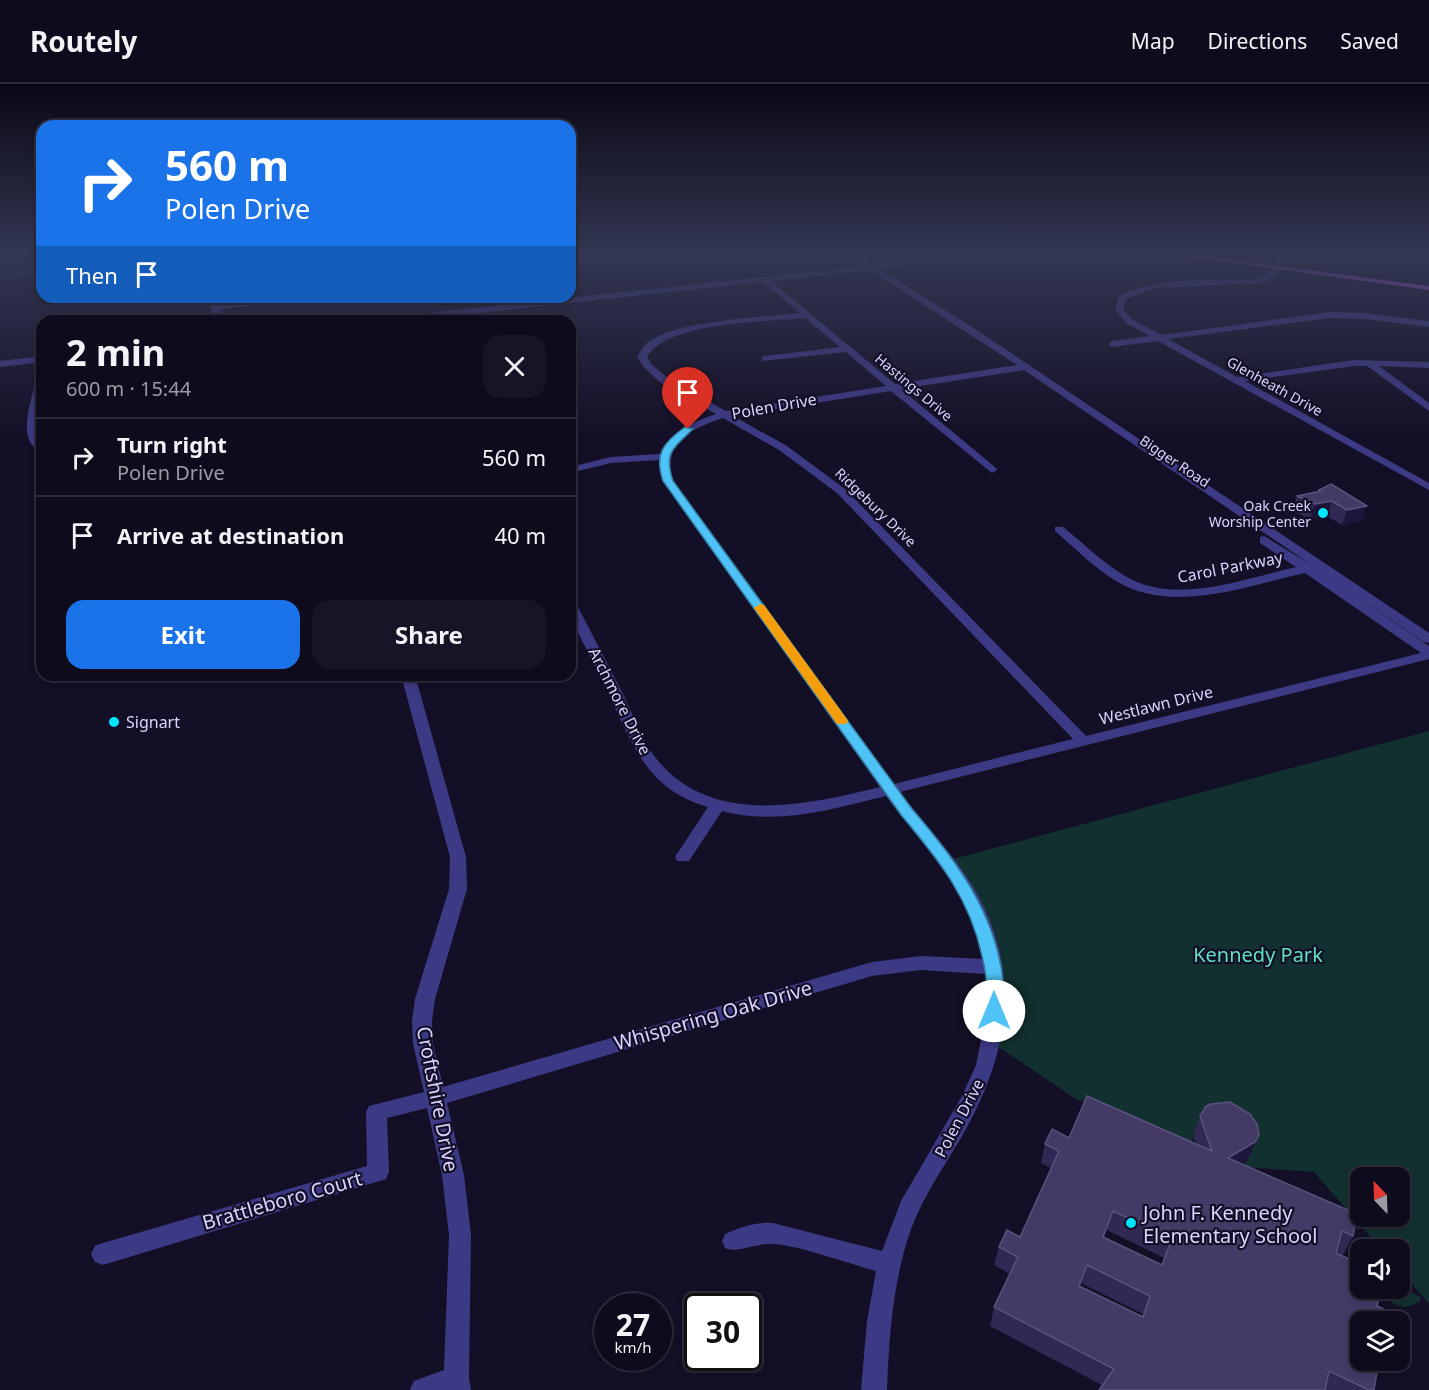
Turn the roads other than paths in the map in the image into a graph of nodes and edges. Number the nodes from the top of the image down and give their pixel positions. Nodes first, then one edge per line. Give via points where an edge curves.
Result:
1 (808, 315) joint
2 (938, 315) edge
3 (1124, 315) edge
4 (1429, 324) edge
5 (1160, 338) junction
6 (1112, 344) dead end
7 (847, 349) junction
8 (765, 359) dead end
9 (36, 361) edge
10 (1367, 362) junction
11 (0, 364) edge
12 (1429, 365) edge
13 (1020, 368) junction
14 (1236, 380) junction
15 (892, 387) junction
16 (36, 407) edge
17 (1429, 408) edge
18 (723, 415) junction
19 (36, 444) edge
20 (663, 457) junction
21 (576, 468) edge
22 (992, 470) dead end
23 (1429, 487) edge
24 (1059, 528) dead end
25 (1320, 565) junction
26 (1306, 569) junction
27 (576, 615) edge
28 (1429, 639) edge
29 (1429, 654) edge
30 (410, 681) edge
31 (1083, 741) junction
32 (892, 790) junction
33 (717, 806) junction
34 (682, 857) dead end
35 (993, 967) junction
36 (437, 1097) junction
37 (733, 1241) dead end
38 (103, 1254) dead end
39 (890, 1264) junction
40 (457, 1384) edge
41 (423, 1390) edge
42 (874, 1390) edge

1 - 7 street, Hastings Drive
1 - 18 street, Ridgebury Drive via 681,330 659,338 644,350 643,360 654,372 682,393
2 - 13 street, Bigger Road
3 - 5 street, Glenheath Drive
4 - 5 street via 1330,315
5 - 6 street
5 - 14 street, Glenheath Drive
7 - 8 street
7 - 15 street, Hastings Drive
9 - 11 street
10 - 12 street
10 - 14 street
10 - 17 street
13 - 15 street, Polen Drive
13 - 25 street, Bigger Road
13 - 26 street, Bigger Road
14 - 23 street, Glenheath Drive
15 - 18 street, Polen Drive
15 - 22 street, Hastings Drive
16 - 19 street via 31,432
18 - 20 street, Polen Drive via 688,429 670,444
18 - 31 street, Ridgebury Drive via 783,448 841,491
20 - 21 street via 611,459
20 - 32 street, Polen Drive via 668,481
24 - 26 street, Carol Parkway via 1119,578 1161,594 1186,595
25 - 26 street, Carol Parkway
25 - 28 street, Bigger Road
26 - 29 street, Bigger Road
27 - 33 street, Archmore Drive via 650,762 672,783
29 - 31 street, Westlawn Drive
30 - 36 street, Croftshire Drive via 458,857 458,889 422,1021 423,1043
31 - 32 street, Westlawn Drive
32 - 33 street, Archmore Drive via 798,811 756,812
32 - 35 street, Polen Drive via 965,888 984,929
33 - 34 street
35 - 36 street, Whispering Oak Drive via 921,963 872,969
35 - 39 street, Polen Drive via 993,1030 979,1084 909,1208
36 - 38 street, Brattleboro Court via 376,1112 378,1173
36 - 40 street, Croftshire Drive via 460,1235
37 - 39 street via 747,1235 779,1233
39 - 42 street, Polen Drive via 876,1340
40 - 41 street

